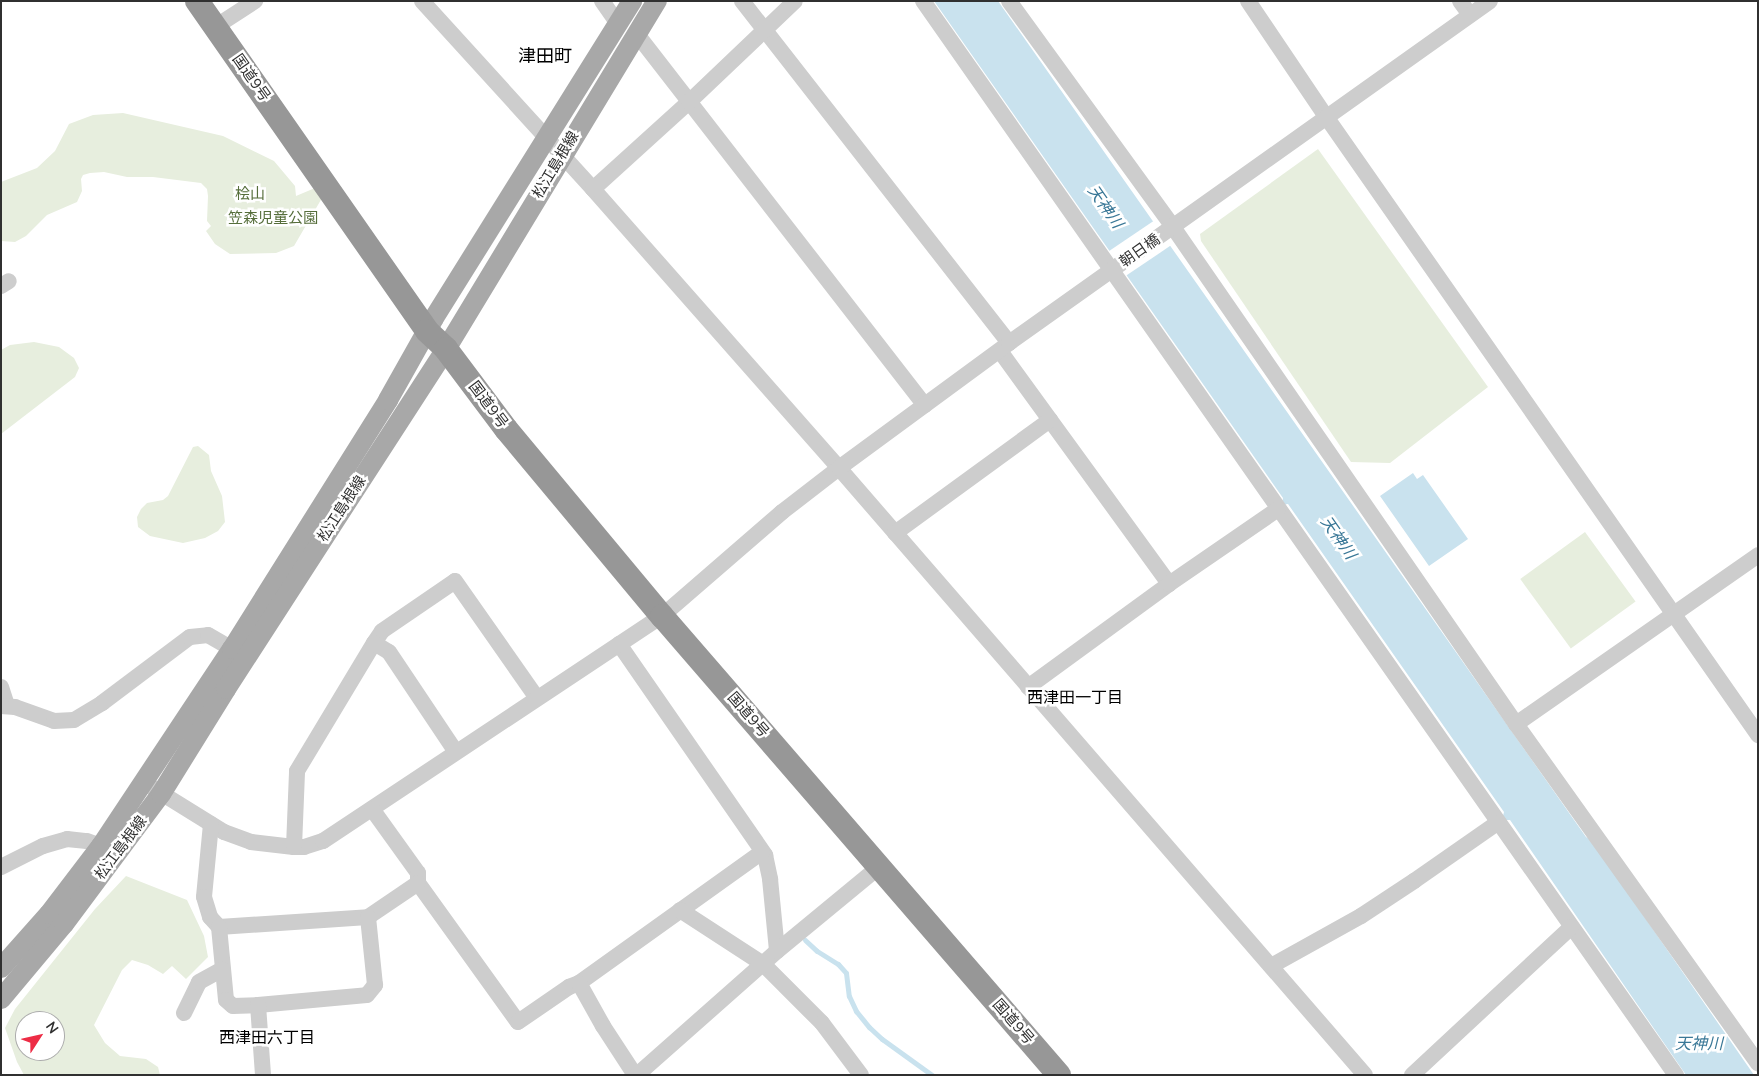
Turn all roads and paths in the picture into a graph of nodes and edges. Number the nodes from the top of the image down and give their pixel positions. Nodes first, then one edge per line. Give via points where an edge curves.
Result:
1 (197, 1) edge
2 (255, 1) edge
3 (422, 1) edge
4 (602, 1) edge
5 (632, 1) edge
6 (657, 1) edge
7 (742, 1) edge
8 (795, 1) edge
9 (923, 1) edge
10 (1009, 1) edge
11 (1248, 1) edge
12 (1460, 1) edge
13 (1490, 1) edge
14 (1470, 15) junction
15 (220, 16) edge
16 (618, 24) junction
17 (765, 29) junction
18 (636, 33) junction
19 (689, 102) junction
20 (1327, 118) junction
21 (546, 139) junction
22 (562, 156) junction
23 (592, 189) junction
24 (1170, 229) junction
25 (1112, 270) junction
26 (430, 325) junction
27 (1004, 347) junction
28 (446, 349) junction
29 (925, 405) junction
30 (1050, 420) junction
31 (839, 468) junction
32 (1278, 509) junction
33 (895, 533) junction
34 (1758, 555) edge
35 (1169, 584) junction
36 (1672, 614) junction
37 (662, 616) junction
38 (374, 643) junction
39 (618, 644) junction
40 (232, 649) junction
41 (1028, 686) junction
42 (1, 687) edge
43 (537, 698) junction
44 (4, 706) edge
45 (1516, 724) junction
46 (1758, 735) edge
47 (456, 752) junction
48 (144, 782) junction
49 (161, 794) junction
50 (372, 809) junction
51 (1497, 822) junction
52 (211, 824) junction
53 (101, 846) junction
54 (294, 847) junction
55 (762, 852) junction
56 (1, 867) edge
57 (879, 867) junction
58 (418, 882) junction
59 (680, 910) junction
60 (368, 916) junction
61 (220, 927) junction
62 (1571, 927) junction
63 (777, 951) junction
64 (4, 959) edge
65 (762, 964) junction
66 (1271, 966) junction
67 (222, 969) junction
68 (579, 983) junction
69 (1, 999) edge
70 (258, 1005) junction
71 (184, 1013) dead end
72 (1758, 1063) edge
73 (263, 1075) edge
74 (636, 1075) edge
75 (861, 1075) edge
76 (1059, 1075) edge
77 (1365, 1075) edge
78 (1412, 1075) edge
79 (1676, 1075) edge

1 - 15 highway, 国道9号
2 - 15 street
3 - 21 street
4 - 16 street
5 - 16 main road, 松江島根線
6 - 18 main road, 松江島根線
7 - 17 street
8 - 17 street
9 - 25 street
10 - 24 street
11 - 20 street
12 - 14 street
13 - 14 street, 朝日橋
14 - 20 street, 朝日橋
15 - 26 highway, 国道9号
16 - 21 main road, 松江島根線
17 - 19 street
17 - 27 street
18 - 19 street
18 - 22 main road, 松江島根線
19 - 23 street
19 - 29 street
20 - 24 street, 朝日橋
20 - 36 street
21 - 22 street
21 - 26 main road, 松江島根線
22 - 23 street
22 - 28 main road, 松江島根線
23 - 31 street
24 - 25 street, 朝日橋
24 - 45 street
25 - 27 street, 朝日橋
25 - 32 street
26 - 28 highway, 国道9号
26 - 40 main road, 松江島根線 via 388,400
27 - 29 street, 朝日橋
27 - 30 street
28 - 37 highway, 国道9号 via 506,429
28 - 49 main road, 松江島根線
29 - 31 street, 朝日橋
30 - 33 street
30 - 35 street
31 - 33 street
31 - 37 street, 朝日橋 via 782,512
32 - 35 street
32 - 51 street
33 - 41 street
34 - 36 street
35 - 41 street
36 - 45 street
36 - 46 street
37 - 39 street, 朝日橋
37 - 57 highway, 国道9号
38 - 43 street via 382,631 455,580
38 - 47 street via 389,652
38 - 54 street via 297,770
39 - 43 street, 朝日橋
39 - 55 street
40 - 44 street via 208,635 190,637 74,720 54,721 15,706
40 - 48 main road, 松江島根線
41 - 66 street
42 - 44 street
43 - 47 street, 朝日橋
45 - 72 street
47 - 50 street, 朝日橋
48 - 49 street, 朝日橋
48 - 53 main road, 松江島根線
49 - 52 street, 朝日橋
49 - 69 main road, 松江島根線 via 64,924
50 - 54 street, 朝日橋 via 323,841
50 - 58 street via 418,873
51 - 62 street
51 - 66 street via 1361,916
52 - 54 street, 朝日橋 via 252,842
52 - 61 street via 204,897 210,916
53 - 56 street via 67,839 43,846
53 - 64 main road, 松江島根線 via 49,914
55 - 59 street
55 - 63 street via 770,872
57 - 63 street
57 - 76 highway, 国道9号
58 - 60 street
58 - 68 street via 518,1022
59 - 65 street
59 - 68 street
60 - 61 street
60 - 70 street via 374,985 367,995
61 - 67 street
62 - 78 street
62 - 79 street
63 - 65 street
65 - 74 street
65 - 75 street via 822,1023
66 - 77 street
67 - 70 street via 229,1004
67 - 71 street via 199,982
68 - 74 street
70 - 73 street

